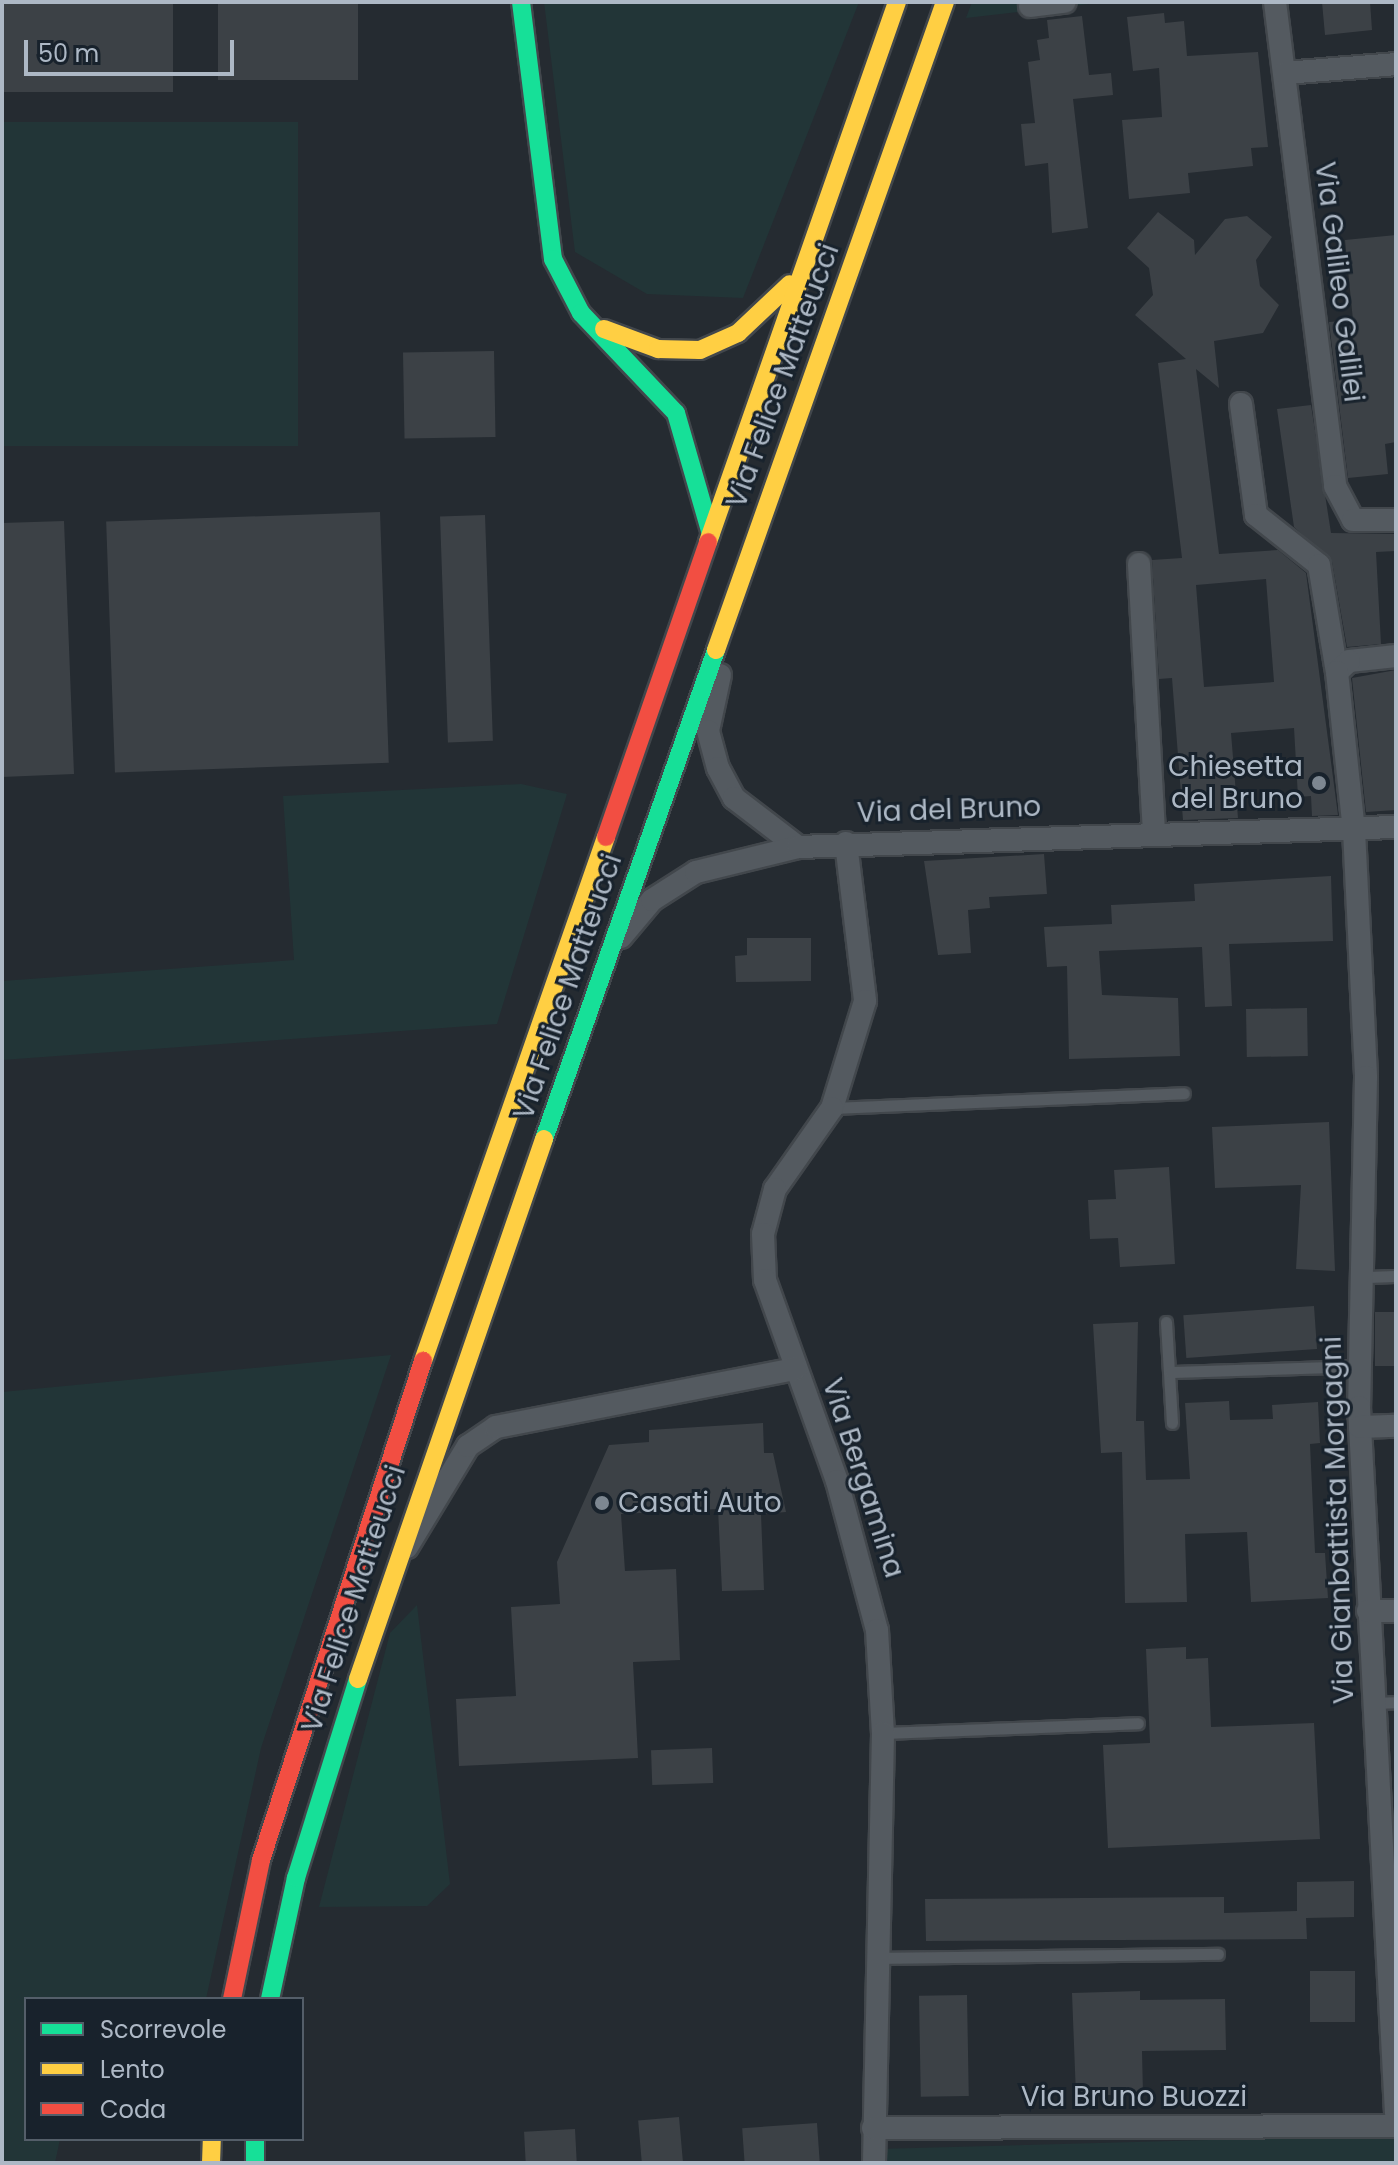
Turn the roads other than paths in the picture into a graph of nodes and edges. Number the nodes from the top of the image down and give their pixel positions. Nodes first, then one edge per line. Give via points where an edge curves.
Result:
1 (521, 2) edge
2 (897, 2) edge
3 (945, 2) edge
4 (1065, 2) edge
5 (1275, 2) edge
6 (1030, 6) dead end
7 (1396, 64) edge
8 (1285, 73) junction
9 (798, 274) junction
10 (581, 313) junction
11 (1241, 404) dead end
12 (1396, 520) edge
13 (711, 538) junction
14 (1139, 564) dead end
15 (735, 594) junction
16 (1396, 656) edge
17 (1337, 672) junction
18 (1396, 827) edge
19 (1354, 830) junction
20 (1154, 833) junction
21 (846, 843) junction
22 (798, 847) junction
23 (612, 947) junction
24 (1184, 1093) dead end
25 (832, 1108) junction
26 (1396, 1276) edge
27 (1366, 1277) junction
28 (1166, 1322) dead end
29 (1358, 1366) junction
30 (795, 1369) junction
31 (1170, 1372) junction
32 (1172, 1423) dead end
33 (1396, 1426) edge
34 (1360, 1427) junction
35 (394, 1563) junction
36 (1368, 1611) junction
37 (1396, 1611) edge
38 (1396, 1702) edge
39 (1372, 1703) junction
40 (1138, 1723) dead end
41 (883, 1733) junction
42 (1218, 1954) dead end
43 (877, 1958) junction
44 (232, 1997) edge
45 (270, 1997) edge
46 (1396, 2113) edge
47 (1396, 2126) edge
48 (873, 2128) junction
49 (212, 2141) edge
50 (255, 2141) edge
51 (211, 2163) edge
52 (255, 2163) edge
53 (874, 2163) edge

1 - 10 main road via 553,259
2 - 9 main road, Via Felice Matteucci
3 - 15 main road, Via Felice Matteucci
4 - 6 street
5 - 8 street, Via Galileo Galilei
7 - 8 street
8 - 12 street, Via Galileo Galilei via 1335,486 1353,520
9 - 10 main road via 738,333 700,350 643,344
9 - 13 main road, Via Felice Matteucci
10 - 13 main road via 676,413
11 - 17 street, Via Gianbattista Morgagni via 1256,515 1319,565
13 - 44 main road, Via Felice Matteucci via 358,1546 261,1860
14 - 20 street
15 - 22 street via 708,731 734,798
15 - 23 main road, Via Felice Matteucci
16 - 17 street via 1349,661
17 - 19 street, Via Gianbattista Morgagni
18 - 19 street, Via del Bruno
19 - 20 street, Via del Bruno
19 - 27 street, Via Gianbattista Morgagni
20 - 21 street, Via del Bruno
21 - 22 street, Via del Bruno
21 - 25 street, Via Bergamina via 865,1001
22 - 23 street, Via del Bruno via 696,872 652,900
23 - 35 main road, Via Felice Matteucci
24 - 25 lane
25 - 30 street, Via Bergamina via 775,1189 763,1234 765,1280
26 - 27 lane
27 - 29 street, Via Gianbattista Morgagni
28 - 31 lane
29 - 31 lane
29 - 34 street, Via Gianbattista Morgagni
30 - 35 street via 496,1427 468,1446 447,1490
30 - 41 street, Via Bergamina via 866,1580
31 - 32 lane
33 - 34 street
34 - 36 street, Via Gianbattista Morgagni
35 - 45 main road, Via Felice Matteucci via 296,1878
36 - 37 street
36 - 39 street, Via Gianbattista Morgagni
38 - 39 lane
39 - 46 street, Via Gianbattista Morgagni
40 - 41 lane
41 - 43 street, Via Bergamina
42 - 43 lane
43 - 48 street, Via Bergamina
47 - 48 street, Via Bruno Buozzi
48 - 53 street, Via Bergamina
49 - 51 main road
50 - 52 main road

